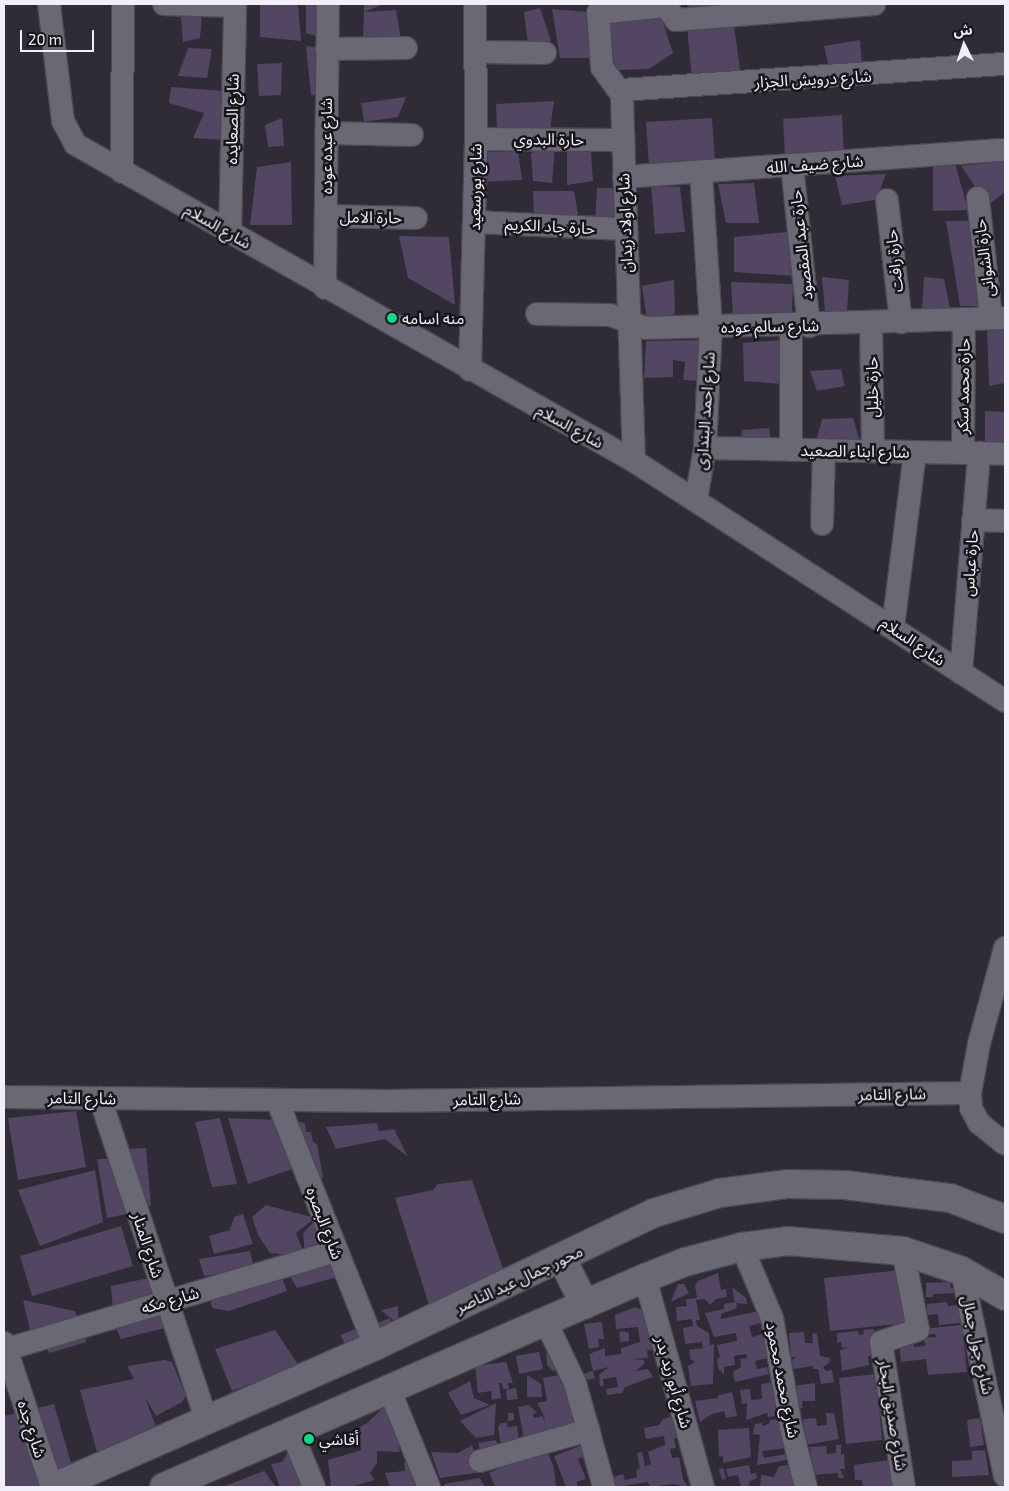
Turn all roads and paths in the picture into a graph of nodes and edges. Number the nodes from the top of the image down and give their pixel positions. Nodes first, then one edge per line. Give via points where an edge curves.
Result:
1 (49, 4) edge
2 (123, 4) edge
3 (164, 4) edge
4 (328, 4) edge
5 (475, 4) edge
6 (874, 4) edge
7 (235, 5) edge
8 (618, 7) edge
9 (406, 48) dead end
10 (327, 49) junction
11 (476, 52) junction
12 (544, 53) dead end
13 (1005, 64) edge
14 (621, 90) junction
15 (326, 133) junction
16 (412, 134) dead end
17 (476, 139) junction
18 (623, 140) junction
19 (1005, 150) edge
20 (792, 165) junction
21 (122, 172) junction
22 (701, 172) junction
23 (624, 177) junction
24 (978, 198) dead end
25 (887, 200) dead end
26 (326, 216) junction
27 (416, 218) dead end
28 (474, 222) junction
29 (626, 229) junction
30 (230, 233) junction
31 (325, 288) junction
32 (537, 314) dead end
33 (998, 318) edge
34 (964, 319) junction
35 (628, 320) junction
36 (900, 322) junction
37 (871, 323) junction
38 (800, 326) junction
39 (711, 327) junction
40 (470, 370) junction
41 (705, 448) junction
42 (791, 450) junction
43 (824, 450) junction
44 (873, 451) junction
45 (915, 452) junction
46 (971, 453) junction
47 (1005, 454) edge
48 (634, 461) junction
49 (696, 500) junction
50 (973, 520) junction
51 (1005, 521) edge
52 (822, 524) dead end
53 (894, 627) junction
54 (961, 673) junction
55 (1005, 701) edge
56 (1005, 948) edge
57 (998, 998) edge
58 (970, 1093) junction
59 (4, 1097) edge
60 (100, 1098) junction
61 (277, 1100) junction
62 (1005, 1144) edge
63 (1005, 1219) edge
64 (742, 1247) junction
65 (336, 1251) junction
66 (903, 1251) junction
67 (562, 1259) junction
68 (962, 1272) junction
69 (645, 1278) junction
70 (1005, 1296) edge
71 (166, 1301) junction
72 (584, 1305) junction
73 (546, 1322) junction
74 (375, 1346) junction
75 (4, 1347) edge
76 (390, 1391) junction
77 (207, 1421) junction
78 (589, 1430) junction
79 (292, 1433) junction
80 (480, 1461) dead end
81 (1005, 1476) edge
82 (180, 1484) edge
83 (53, 1487) edge
84 (314, 1487) edge
85 (429, 1487) edge
86 (604, 1487) edge
87 (703, 1487) edge
88 (806, 1487) edge
89 (904, 1487) edge

1 - 21 street, شارع السلام via 67,134 80,148
2 - 21 street
3 - 7 street
4 - 10 street, شارع عبده عوده
5 - 11 street, شارع بورسعيد
6 - 8 street via 676,20 666,6
7 - 30 street, شارع الصعايده
8 - 14 street via 601,11 596,17 602,67
9 - 10 street
10 - 15 street, شارع عبده عوده
11 - 12 street
11 - 17 street, شارع بورسعيد
13 - 14 street, شارع درويش الجزار
14 - 18 street, شارع اولاد زيدان
15 - 16 street
15 - 26 street, شارع عبده عوده
17 - 18 street, حارة البدوي
17 - 28 street, شارع بورسعيد
18 - 23 street, شارع اولاد زيدان
19 - 20 street, شارع ضيف الله
20 - 22 street, شارع ضيف الله
20 - 38 street, حارة عبد المقصود
21 - 30 street, شارع السلام
22 - 23 street, شارع ضيف الله
22 - 39 street, شارع احمد البندارى
23 - 29 street, شارع اولاد زيدان
24 - 33 street, حارة الشوانى
25 - 36 street, حارة رافت
26 - 27 street, حارة الامل
26 - 31 street, شارع عبده عوده
28 - 29 street, حارة جاد الكريم
28 - 40 street, شارع بورسعيد
29 - 35 street, شارع اولاد زيدان
30 - 31 street, شارع السلام
31 - 40 street, شارع السلام
32 - 35 street, شارع سالم عوده via 610,315
33 - 34 street, شارع سالم عوده
34 - 36 street, شارع سالم عوده
34 - 46 street, حارة محمد سكر
35 - 39 street, شارع سالم عوده via 646,328
35 - 48 street, شارع اولاد زيدان
36 - 37 street, شارع سالم عوده
37 - 38 street, شارع سالم عوده
37 - 44 street, حارة خليل
38 - 39 street, شارع سالم عوده
38 - 42 street, حارة عبد المقصود
39 - 41 street, شارع احمد البندارى
40 - 48 street, شارع السلام
41 - 42 street, شارع ابناء الصعيد
41 - 49 street, شارع احمد البندارى
42 - 43 street, شارع ابناء الصعيد
43 - 44 street, شارع ابناء الصعيد
43 - 52 street
44 - 45 street, شارع ابناء الصعيد
45 - 46 street, شارع ابناء الصعيد
45 - 53 street
46 - 47 street, شارع ابناء الصعيد
46 - 50 street, حارة عباس
48 - 49 street, شارع السلام
49 - 53 street, شارع السلام
50 - 51 street
50 - 54 street, حارة عباس
53 - 54 street, شارع السلام
54 - 55 street, شارع السلام
56 - 57 street
57 - 58 street
58 - 61 street, شارع التامر
58 - 62 street via 971,1108 979,1123
59 - 60 street, شارع التامر
60 - 61 street, شارع التامر
60 - 71 street, شارع المنار
61 - 65 street, شارع البصره
63 - 67 street, محور جمال عبد الناصر via 950,1198 916,1192 788,1184 720,1193 654,1214
64 - 66 street via 788,1241
64 - 69 street via 685,1262
64 - 88 street, شارع محمد محمود via 774,1326 791,1427
65 - 71 street, شارع مكه
65 - 74 street, شارع البصره
66 - 68 street
66 - 89 street, شارع صديق البحار via 918,1330 881,1342
67 - 72 street
67 - 74 street, محور جمال عبد الناصر
68 - 70 street
68 - 81 street, شارع جول جمال
69 - 72 street
69 - 87 street, شارع أبو زيد بدر
71 - 75 street, شارع مكه
71 - 77 street, شارع المنار
72 - 73 street
73 - 76 street
73 - 78 street via 575,1383
74 - 77 street, محور جمال عبد الناصر
75 - 83 street, شارع جده
76 - 79 street
76 - 85 street
77 - 83 street, محور جمال عبد الناصر
78 - 80 street
78 - 86 street
79 - 82 street
79 - 84 street

